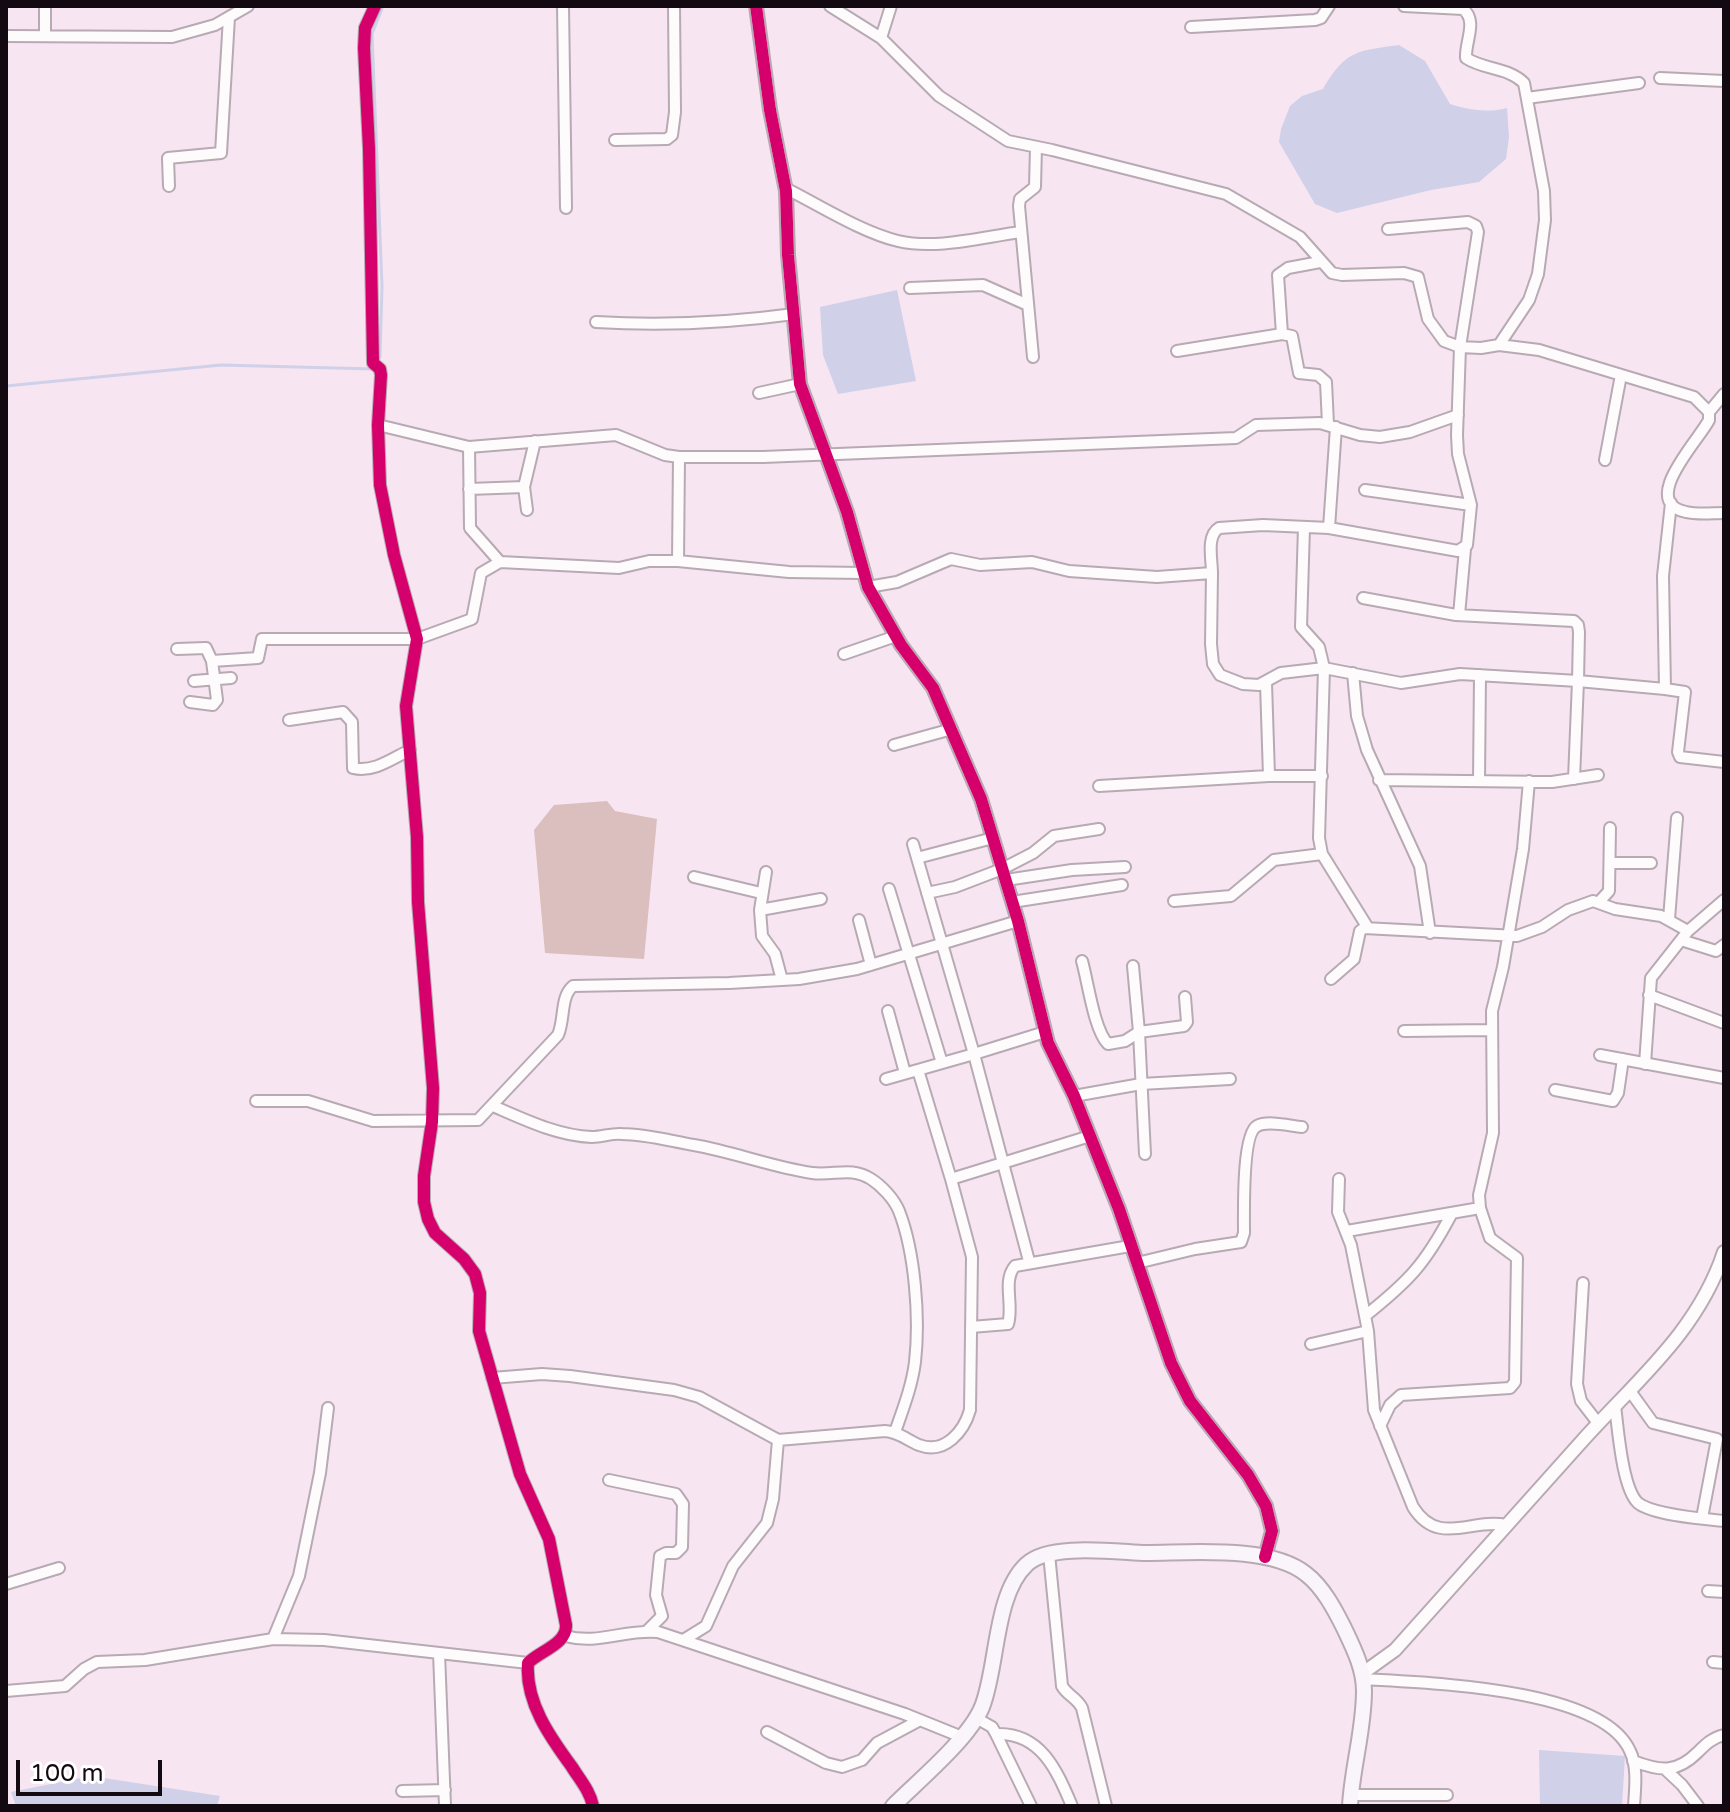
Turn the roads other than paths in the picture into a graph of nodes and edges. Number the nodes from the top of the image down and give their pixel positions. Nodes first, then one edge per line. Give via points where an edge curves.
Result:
1 (45, 6) edge
2 (248, 6) edge
3 (375, 6) edge
4 (563, 6) edge
5 (674, 6) edge
6 (756, 6) edge
7 (830, 6) edge
8 (891, 6) edge
9 (1329, 6) edge
10 (1404, 6) edge
11 (1470, 10) edge
12 (229, 17) junction
13 (1191, 27) dead end
14 (6, 36) edge
15 (45, 36) junction
16 (881, 38) junction
17 (1660, 78) dead end
18 (1724, 81) edge
19 (1639, 83) dead end
20 (1527, 98) junction
21 (615, 140) dead end
22 (1044, 148) junction
23 (169, 186) dead end
24 (785, 188) junction
25 (566, 208) dead end
26 (1388, 229) dead end
27 (1021, 232) junction
28 (1320, 262) junction
29 (910, 288) dead end
30 (1028, 305) junction
31 (794, 314) junction
32 (596, 322) dead end
33 (1282, 334) junction
34 (1499, 345) junction
35 (1460, 347) junction
36 (1177, 351) dead end
37 (1033, 357) dead end
38 (1621, 375) junction
39 (800, 384) junction
40 (759, 393) dead end
41 (1724, 394) edge
42 (1709, 412) junction
43 (1458, 415) junction
44 (378, 425) junction
45 (1332, 426) junction
46 (535, 441) junction
47 (469, 447) junction
48 (827, 454) junction
49 (679, 457) junction
50 (1605, 460) dead end
51 (524, 487) junction
52 (469, 489) junction
53 (1365, 490) dead end
54 (1671, 503) junction
55 (1471, 505) junction
56 (527, 510) dead end
57 (1724, 513) edge
58 (1304, 527) junction
59 (1329, 528) junction
60 (1465, 549) junction
61 (678, 561) junction
62 (500, 562) junction
63 (863, 573) junction
64 (1212, 573) junction
65 (868, 587) junction
66 (1363, 598) dead end
67 (1459, 615) junction
68 (896, 636) junction
69 (417, 639) junction
70 (177, 649) dead end
71 (844, 654) dead end
72 (230, 660) junction
73 (212, 661) junction
74 (1324, 668) junction
75 (1353, 673) junction
76 (1480, 675) junction
77 (194, 681) dead end
78 (216, 681) junction
79 (1578, 681) junction
80 (1266, 683) junction
81 (1665, 689) junction
82 (190, 702) dead end
83 (289, 720) dead end
84 (952, 729) junction
85 (894, 745) dead end
86 (410, 750) junction
87 (1724, 762) edge
88 (1598, 775) dead end
89 (1269, 776) junction
90 (1322, 776) junction
91 (1574, 779) junction
92 (1379, 780) junction
93 (1479, 781) junction
94 (1529, 781) junction
95 (1099, 786) dead end
96 (1677, 818) dead end
97 (1610, 828) dead end
98 (1099, 829) dead end
99 (993, 838) junction
100 (913, 844) dead end
101 (1322, 854) junction
102 (917, 858) junction
103 (1610, 863) junction
104 (1651, 863) dead end
105 (1125, 867) dead end
106 (766, 872) dead end
107 (1004, 875) junction
108 (694, 877) dead end
109 (1122, 885) dead end
110 (889, 889) dead end
111 (761, 893) junction
112 (927, 893) junction
113 (821, 899) dead end
114 (1724, 900) edge
115 (1174, 901) dead end
116 (1012, 902) junction
117 (1599, 902) junction
118 (760, 910) junction
119 (1669, 919) junction
120 (859, 920) dead end
121 (1018, 921) junction
122 (1368, 928) junction
123 (1430, 933) junction
124 (1684, 935) junction
125 (1508, 937) junction
126 (1724, 945) edge
127 (941, 946) junction
128 (910, 955) junction
129 (1082, 961) dead end
130 (871, 965) junction
131 (1133, 966) dead end
132 (1331, 979) dead end
133 (782, 980) junction
134 (1649, 995) junction
135 (1185, 997) dead end
136 (888, 1011) dead end
137 (1724, 1023) edge
138 (1490, 1030) junction
139 (1404, 1031) dead end
140 (1045, 1032) junction
141 (1139, 1032) junction
142 (974, 1054) junction
143 (1600, 1055) dead end
144 (1623, 1059) junction
145 (942, 1063) junction
146 (1645, 1064) junction
147 (918, 1070) junction
148 (905, 1073) junction
149 (1724, 1078) edge
150 (886, 1079) dead end
151 (1230, 1079) dead end
152 (1141, 1084) junction
153 (1555, 1090) dead end
154 (1074, 1096) junction
155 (256, 1101) dead end
156 (493, 1106) junction
157 (432, 1122) junction
158 (1302, 1127) dead end
159 (1090, 1136) junction
160 (1145, 1154) dead end
161 (1005, 1163) junction
162 (951, 1179) junction
163 (1339, 1179) dead end
164 (1480, 1208) junction
165 (1451, 1215) junction
166 (1347, 1231) junction
167 (1130, 1246) junction
168 (1724, 1252) edge
169 (1029, 1261) junction
170 (1137, 1263) junction
171 (1583, 1283) dead end
172 (1365, 1316) junction
173 (971, 1327) junction
174 (1368, 1331) junction
175 (1311, 1344) dead end
176 (492, 1378) junction
177 (1630, 1391) junction
178 (1615, 1406) junction
179 (328, 1408) dead end
180 (1598, 1423) junction
181 (1380, 1426) junction
182 (895, 1432) junction
183 (778, 1440) junction
184 (1718, 1467) edge
185 (609, 1480) dead end
186 (1702, 1518) junction
187 (1724, 1521) edge
188 (1506, 1525) junction
189 (1049, 1554) junction
190 (1265, 1557) junction
191 (59, 1568) dead end
192 (6, 1584) edge
193 (1708, 1591) dead end
194 (1724, 1592) edge
195 (647, 1631) junction
196 (565, 1636) junction
197 (273, 1639) junction
198 (685, 1639) junction
199 (439, 1653) junction
200 (528, 1663) junction
201 (1363, 1676) junction
202 (6, 1691) edge
203 (976, 1718) junction
204 (920, 1720) junction
205 (767, 1732) dead end
206 (996, 1734) junction
207 (1724, 1735) edge
208 (962, 1737) junction
209 (1633, 1761) junction
210 (1666, 1770) junction
211 (445, 1790) junction
212 (402, 1791) dead end
213 (1447, 1795) dead end
214 (1350, 1800) edge
215 (445, 1806) edge
216 (593, 1806) edge
217 (893, 1806) edge
218 (1031, 1806) edge
219 (1072, 1806) edge
220 (1106, 1806) edge
221 (1634, 1806) edge
222 (1698, 1806) edge

1 - 15 street
2 - 12 street
3 - 44 street via 365,28 364,48
4 - 25 street
5 - 21 street via 672,135
6 - 24 street
7 - 16 street
8 - 16 street
9 - 13 street via 1315,20
10 - 11 street
11 - 20 street via 1466,58 1518,78
12 - 15 street via 172,37
12 - 23 street via 221,153 168,158
14 - 15 street
16 - 22 street via 939,96 1008,141
17 - 18 street
19 - 20 street
20 - 34 street via 1544,191 1542,250 1529,300
22 - 27 street via 1035,187 1020,199
22 - 28 street via 1226,194 1300,237
24 - 27 street via 900,241 950,242
24 - 31 street
26 - 35 street via 1468,222 1476,226
27 - 30 street
28 - 33 street via 1278,275
28 - 35 street via 1342,275 1418,277 1435,332
29 - 30 street via 983,285
30 - 37 street
31 - 32 street via 658,325
31 - 39 street
33 - 36 street
33 - 45 street via 1292,336 1299,373 1318,375 1326,382
34 - 35 street
34 - 38 street via 1539,350
35 - 43 street
38 - 42 street via 1694,397
38 - 50 street
39 - 40 street
39 - 48 street
41 - 42 street
42 - 54 street via 1704,430 1669,479
43 - 45 street via 1380,437
43 - 55 street via 1458,454
44 - 47 street
44 - 69 street via 380,485
45 - 48 street via 1256,425 1236,438 1180,442
45 - 59 street
46 - 47 street
46 - 49 street via 616,435
46 - 51 street
47 - 52 street
48 - 49 street
48 - 63 street
49 - 61 street
51 - 52 street
51 - 56 street
52 - 62 street via 470,528
53 - 55 street
54 - 57 street via 1689,513
54 - 81 street via 1663,576
55 - 60 street
58 - 59 street
58 - 64 street via 1214,530
58 - 74 street via 1301,627 1319,647
59 - 60 street
60 - 67 street
61 - 62 street via 619,568
61 - 63 street
62 - 69 street via 481,573 472,619
63 - 65 street
64 - 65 street via 1157,577 1069,571 1032,562 980,565 951,559 905,579
64 - 80 street via 1213,664 1226,678
65 - 68 street
66 - 67 street
67 - 79 street via 1574,621 1579,632
68 - 71 street
68 - 84 street via 933,688
69 - 72 street via 262,639 258,658
69 - 86 street via 406,706
70 - 73 street via 206,648
72 - 73 street
72 - 78 street via 234,682
73 - 78 street
74 - 75 street
74 - 80 street via 1281,673
74 - 90 street
75 - 76 street via 1401,683
75 - 92 street via 1357,716
76 - 79 street
76 - 93 street
77 - 78 street
78 - 82 street via 213,705
79 - 81 street
79 - 91 street
80 - 89 street
81 - 87 street via 1685,692 1680,757
83 - 86 street via 343,712 352,722 353,768 386,764
84 - 85 street
84 - 99 street
86 - 157 street
88 - 91 street
89 - 90 street
89 - 95 street
90 - 101 street
91 - 94 street
92 - 93 street
92 - 123 street via 1420,866
93 - 94 street
94 - 125 street
96 - 119 street
97 - 103 street
98 - 107 street via 1054,836
99 - 102 street
99 - 107 street
100 - 102 street
101 - 115 street via 1274,860 1231,896
101 - 122 street
102 - 112 street
103 - 104 street
103 - 117 street via 1609,891
105 - 107 street
106 - 111 street
107 - 112 street
107 - 116 street
108 - 111 street
109 - 116 street
110 - 128 street
111 - 118 street
112 - 127 street
113 - 118 street
114 - 124 street
116 - 121 street
117 - 119 street
117 - 125 street
118 - 133 street via 762,936 775,954
119 - 124 street
120 - 130 street
121 - 127 street
121 - 140 street
122 - 123 street
122 - 132 street via 1360,931 1354,959
123 - 125 street
124 - 126 street via 1710,951
124 - 134 street via 1651,978
125 - 138 street
127 - 128 street
127 - 142 street
128 - 130 street
128 - 145 street
129 - 141 street via 1104,1042 1125,1041
130 - 133 street
131 - 141 street
133 - 156 street via 568,988 558,1035
134 - 137 street
134 - 146 street
135 - 141 street via 1184,1026
136 - 148 street
138 - 139 street
138 - 164 street via 1493,1133
140 - 142 street
140 - 154 street
141 - 152 street
142 - 145 street
142 - 161 street
143 - 144 street
144 - 146 street
144 - 153 street via 1613,1101
145 - 147 street
146 - 149 street
147 - 148 street
147 - 162 street
148 - 150 street
151 - 152 street
152 - 154 street
152 - 160 street
154 - 159 street
155 - 157 street via 308,1101 373,1121
156 - 157 street via 478,1120
156 - 182 street via 569,1133 658,1138 814,1173 845,1170 871,1179 898,1209 913,1276 915,1360
157 - 176 street via 424,1202 435,1233 475,1274 479,1331
158 - 170 street via 1267,1124 1253,1130 1241,1242
159 - 161 street
159 - 167 street
161 - 162 street
161 - 169 street
162 - 173 street via 972,1257
163 - 166 street via 1338,1212
164 - 165 street
164 - 181 street via 1490,1238 1517,1258 1514,1386 1401,1395
165 - 166 street
165 - 172 street via 1413,1276
166 - 172 street
167 - 169 street
167 - 170 street
168 - 177 street via 1697,1311
169 - 173 street via 1011,1270 1008,1324
170 - 190 street via 1179,1384 1262,1497 1272,1531
171 - 180 street via 1577,1384 1581,1401
172 - 174 street
173 - 182 street via 966,1426 957,1437 928,1447
174 - 175 street
174 - 181 street
176 - 183 street via 542,1374 674,1390 699,1397
176 - 196 street via 520,1474 553,1552
177 - 178 street
177 - 184 street via 1653,1423 1717,1439
178 - 180 street
178 - 186 street via 1629,1488 1636,1501 1648,1509
179 - 197 street via 304,1557
180 - 188 street
181 - 188 street via 1413,1507 1427,1523 1454,1529
182 - 183 street
183 - 198 street via 767,1523 733,1566 706,1626
184 - 186 street
185 - 195 street via 676,1494 683,1504 682,1547 660,1556 656,1595 662,1616
186 - 187 street
188 - 201 street via 1395,1650
189 - 190 main road
189 - 203 main road via 1030,1561 1013,1581
189 - 220 street via 1062,1686 1082,1708
190 - 201 main road via 1291,1564 1315,1582 1341,1623
191 - 192 street
193 - 194 street
195 - 196 street via 596,1640
195 - 198 street
196 - 200 street
197 - 199 street
197 - 202 street via 145,1660 97,1662 65,1686
198 - 204 street
199 - 200 street
199 - 211 street
200 - 216 street via 528,1682 541,1719
201 - 209 street via 1540,1698 1608,1725 1623,1738
201 - 214 main road
203 - 206 street
203 - 208 main road
204 - 205 street via 877,1743 862,1760 842,1767
204 - 208 street
206 - 218 street
206 - 219 street via 1023,1736 1035,1746 1059,1776
207 - 210 street
208 - 217 main road
209 - 210 street
209 - 221 street
210 - 222 street
211 - 212 street
211 - 215 street
213 - 214 street

